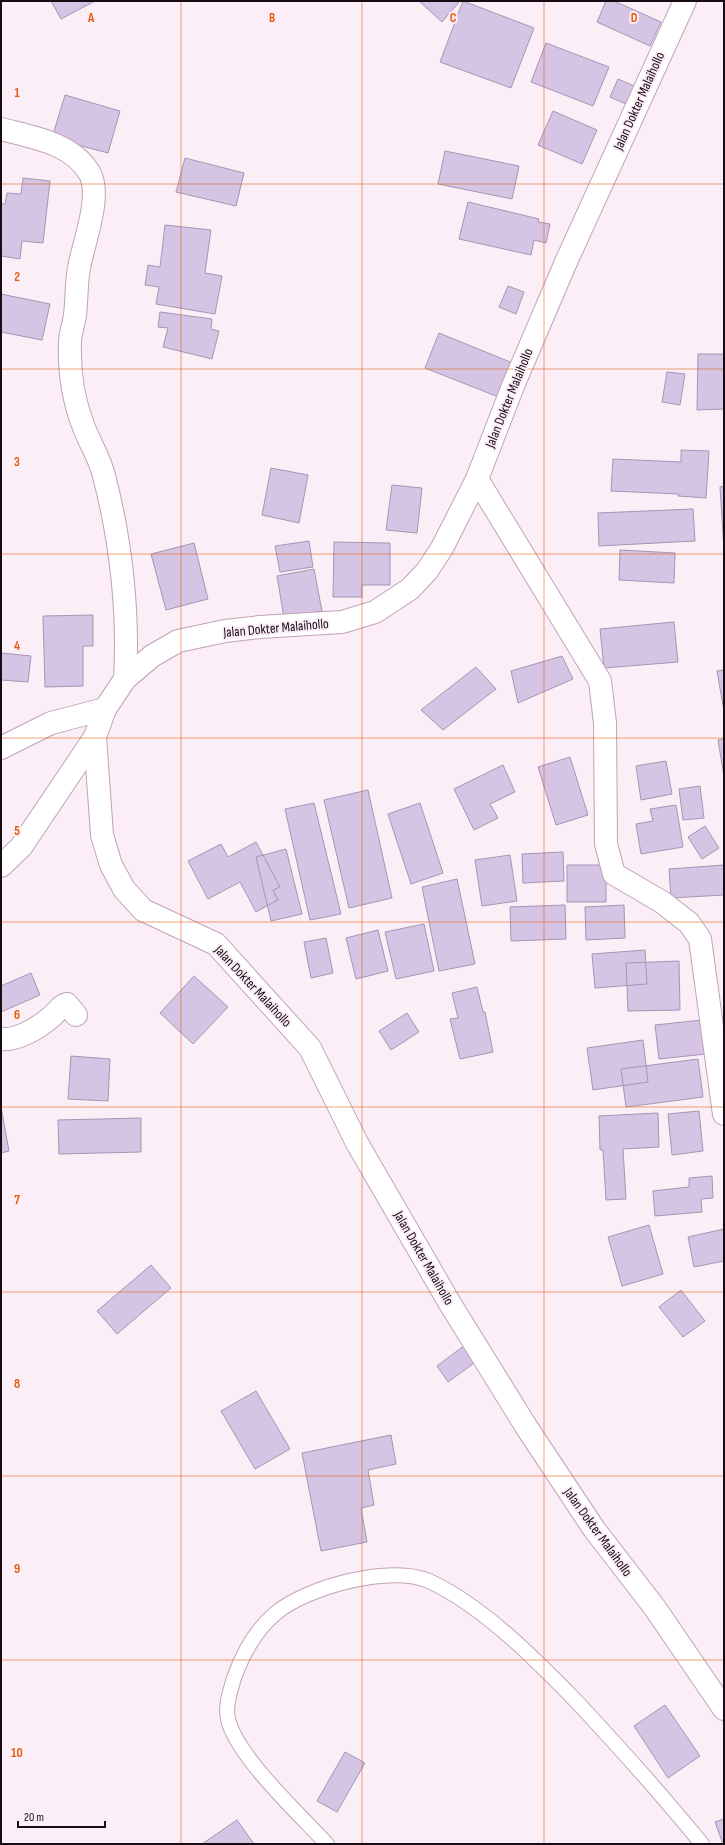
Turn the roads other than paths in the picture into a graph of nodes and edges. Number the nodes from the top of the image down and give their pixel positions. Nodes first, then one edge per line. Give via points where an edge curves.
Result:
1 (685, 1) edge
2 (1, 129) edge
3 (477, 479) junction
4 (125, 679) junction
5 (105, 709) junction
6 (95, 737) junction
7 (1, 748) edge
8 (1, 866) edge
9 (76, 1015) dead end
10 (1, 1039) edge
11 (724, 1114) edge
12 (724, 1710) edge
13 (327, 1844) edge
14 (702, 1844) edge

1 - 3 main road, Jalan Dokter Malaihollo via 566,262
2 - 4 main road via 68,150 90,174 94,188 79,269 70,341 72,376 75,401 104,474 114,519 127,642
3 - 4 main road, Jalan Dokter Malaihollo via 442,548 427,571 410,590 375,612 342,622 260,626 178,641 152,656
3 - 11 main road via 600,681 605,723 606,844 614,874 662,902 690,923 700,939
4 - 5 main road, Jalan Dokter Malaihollo
5 - 6 main road, Jalan Dokter Malaihollo
5 - 7 main road via 51,723
6 - 8 main road via 21,846
6 - 12 main road, Jalan Dokter Malaihollo via 102,836 111,865 124,889 143,910 216,944 310,1048 357,1143 449,1302 527,1428 594,1529 655,1608
9 - 10 main road via 67,1004 61,1006 39,1026 9,1040
13 - 14 lane via 268,1781 243,1749 228,1722 227,1700 245,1652 258,1630 277,1612 334,1584 401,1576 427,1580 452,1594 500,1628 553,1677 656,1787

